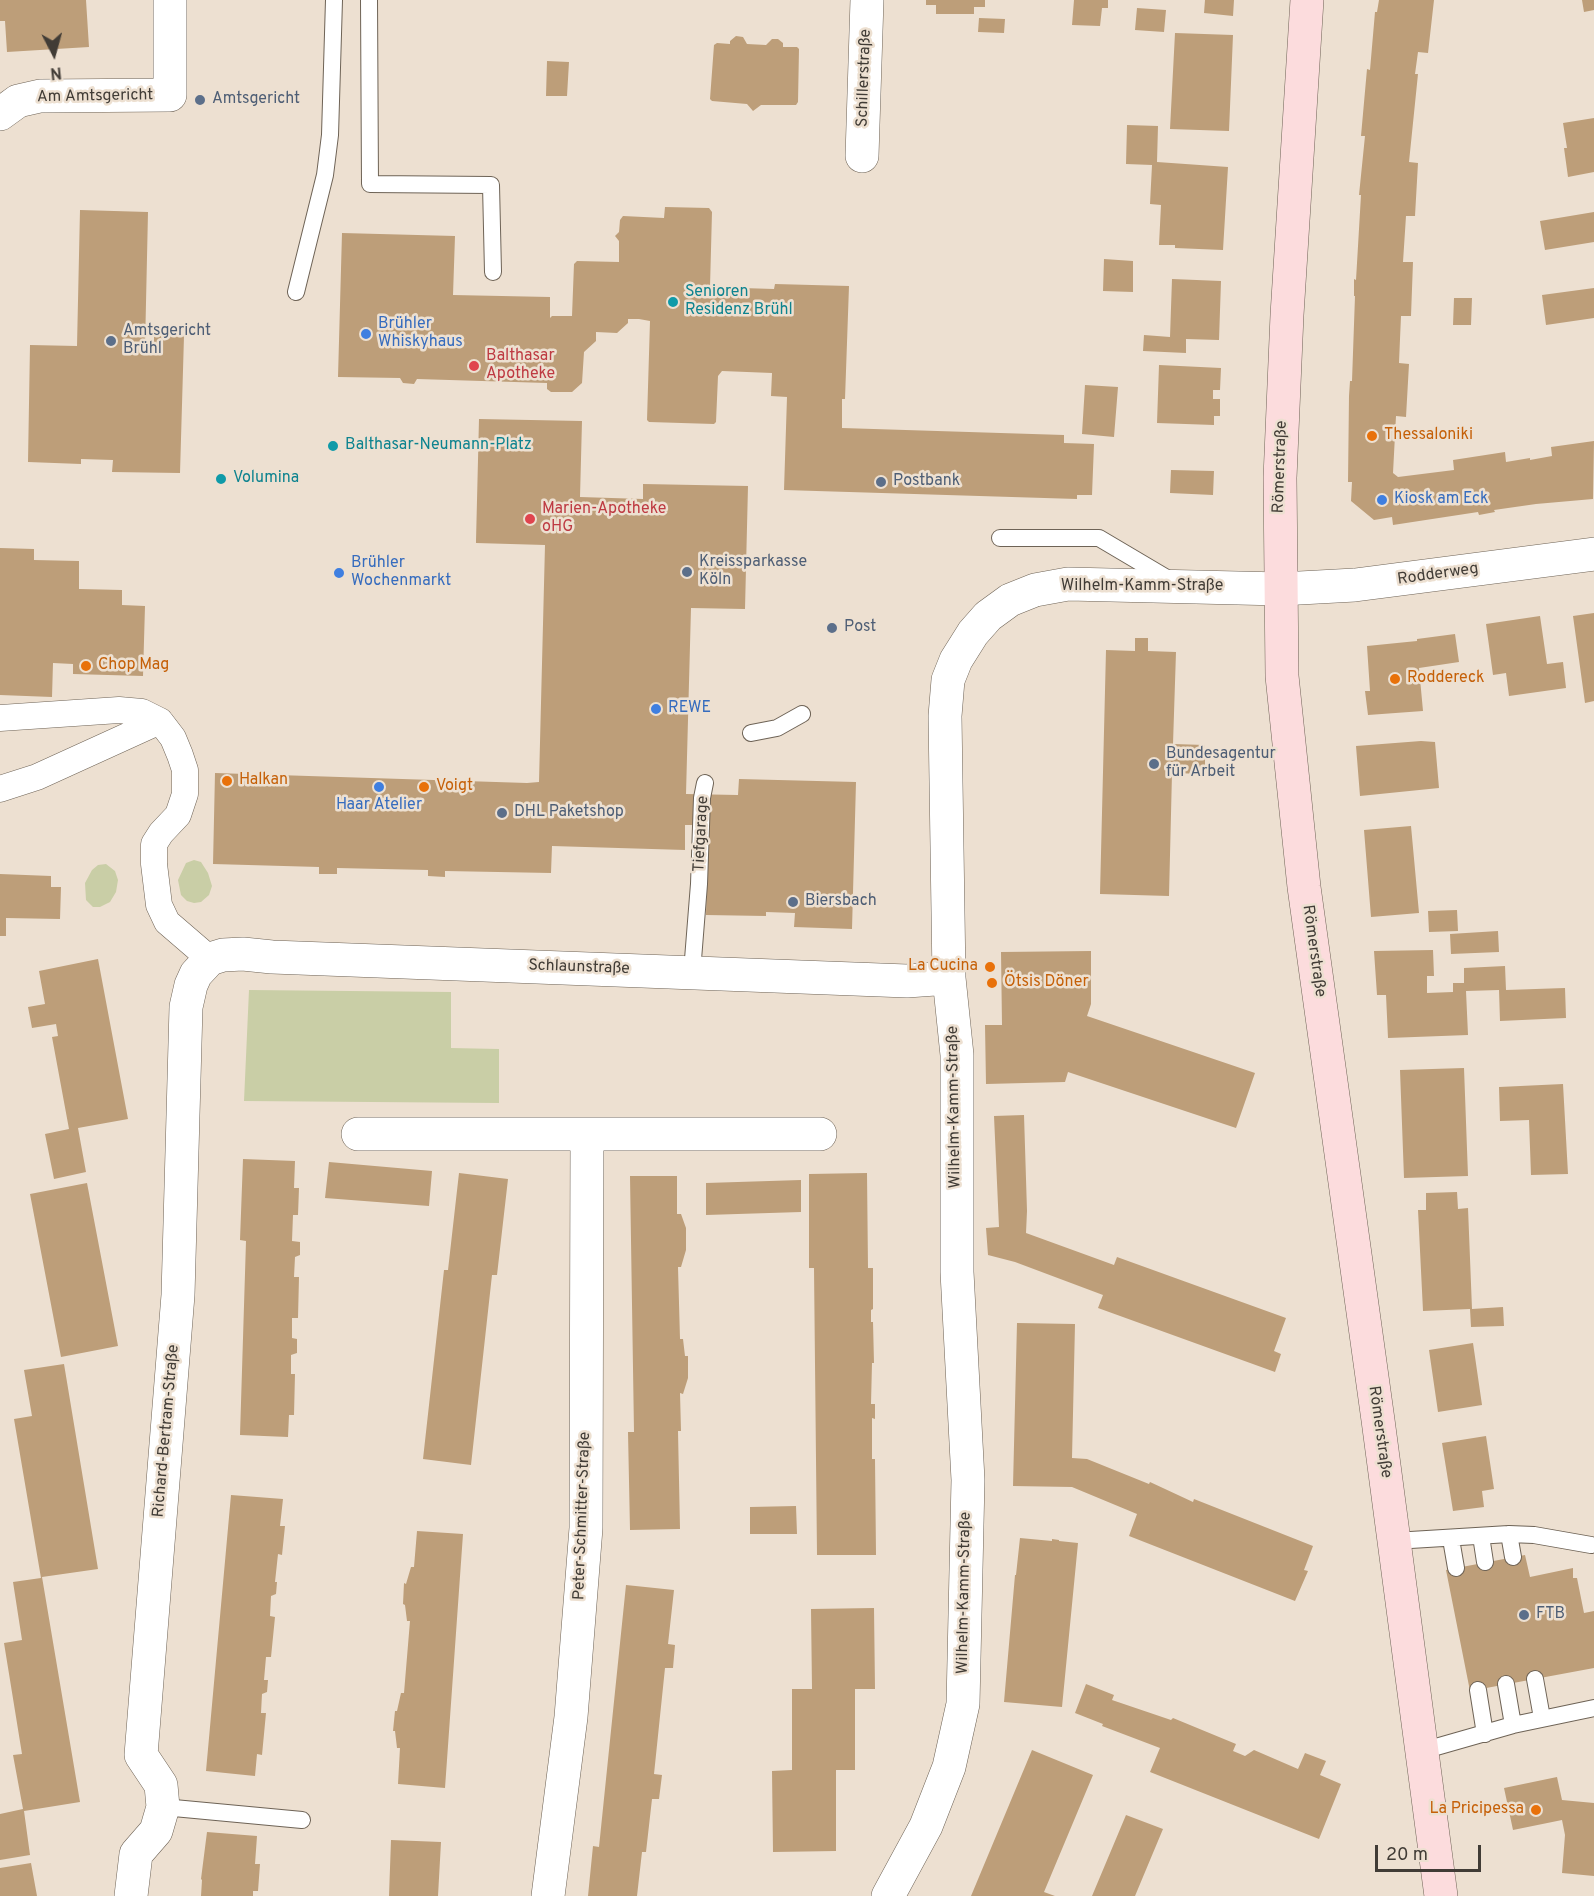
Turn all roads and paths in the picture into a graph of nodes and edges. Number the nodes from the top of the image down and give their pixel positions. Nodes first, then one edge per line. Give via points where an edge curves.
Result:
1 (170, 0) edge
2 (334, 0) edge
3 (369, 0) edge
4 (867, 0) edge
5 (1307, 0) edge
6 (0, 114) edge
7 (862, 156) dead end
8 (493, 272) dead end
9 (296, 292) dead end
10 (1000, 538) dead end
11 (1594, 554) edge
12 (1182, 586) junction
13 (1281, 589) junction
14 (802, 714) dead end
15 (0, 718) edge
16 (160, 721) junction
17 (751, 733) dead end
18 (705, 783) dead end
19 (0, 789) edge
20 (210, 959) junction
21 (692, 972) junction
22 (949, 978) junction
23 (358, 1134) dead end
24 (587, 1134) junction
25 (820, 1134) dead end
26 (1509, 1534) junction
27 (1481, 1536) junction
28 (1451, 1539) junction
29 (1394, 1541) junction
30 (1591, 1545) dead end
31 (1513, 1557) dead end
32 (1485, 1562) dead end
33 (1456, 1568) dead end
34 (1536, 1679) dead end
35 (1506, 1684) dead end
36 (1478, 1690) dead end
37 (1594, 1708) edge
38 (1542, 1718) junction
39 (1513, 1725) junction
40 (1485, 1734) junction
41 (1422, 1751) junction
42 (163, 1807) junction
43 (302, 1820) dead end
44 (131, 1896) edge
45 (548, 1896) edge
46 (888, 1896) edge
47 (1441, 1896) edge

1 - 6 street, Am Amtsgericht via 170,95 40,96 18,101
2 - 9 lane via 325,175
3 - 8 lane via 370,184 491,185
4 - 7 street, Schillerstraße
5 - 13 main road, Römerstraße via 1287,315 1279,501
10 - 12 lane via 1099,538
11 - 13 street, Rodderweg via 1370,584
12 - 13 street, Wilhelm-Kamm-Straße
12 - 22 street, Wilhelm-Kamm-Straße via 1068,584 1035,590 1010,600 988,616 956,660 948,680 945,716
13 - 29 main road, Römerstraße via 1282,676 1304,887
14 - 17 lane via 777,728
15 - 16 street via 119,710 142,712
16 - 19 street via 37,777
16 - 20 street via 180,755 185,770 185,795 178,815 154,844 159,905 167,922
18 - 21 lane, Tiefgarage
20 - 21 street, Schlaunstraße via 243,954
20 - 42 street, Richard-Bertram-Straße via 196,974 186,1007 178,1294 141,1755 161,1785
21 - 22 street, Schlaunstraße via 907,981
22 - 46 street, Wilhelm-Kamm-Straße via 957,1054 957,1272 968,1480 963,1704 948,1767 926,1826
23 - 24 street
24 - 25 street
24 - 45 street, Peter-Schmitter-Straße via 586,1528 571,1717
26 - 27 lane
26 - 30 lane
26 - 31 lane
27 - 28 lane
27 - 32 lane
28 - 29 lane
28 - 33 lane
29 - 41 main road, Römerstraße
34 - 38 lane
35 - 39 lane
36 - 40 lane
37 - 38 lane
38 - 39 lane
39 - 40 lane
40 - 41 lane
41 - 47 main road, Römerstraße
42 - 43 lane
42 - 44 street via 156,1831 136,1854

